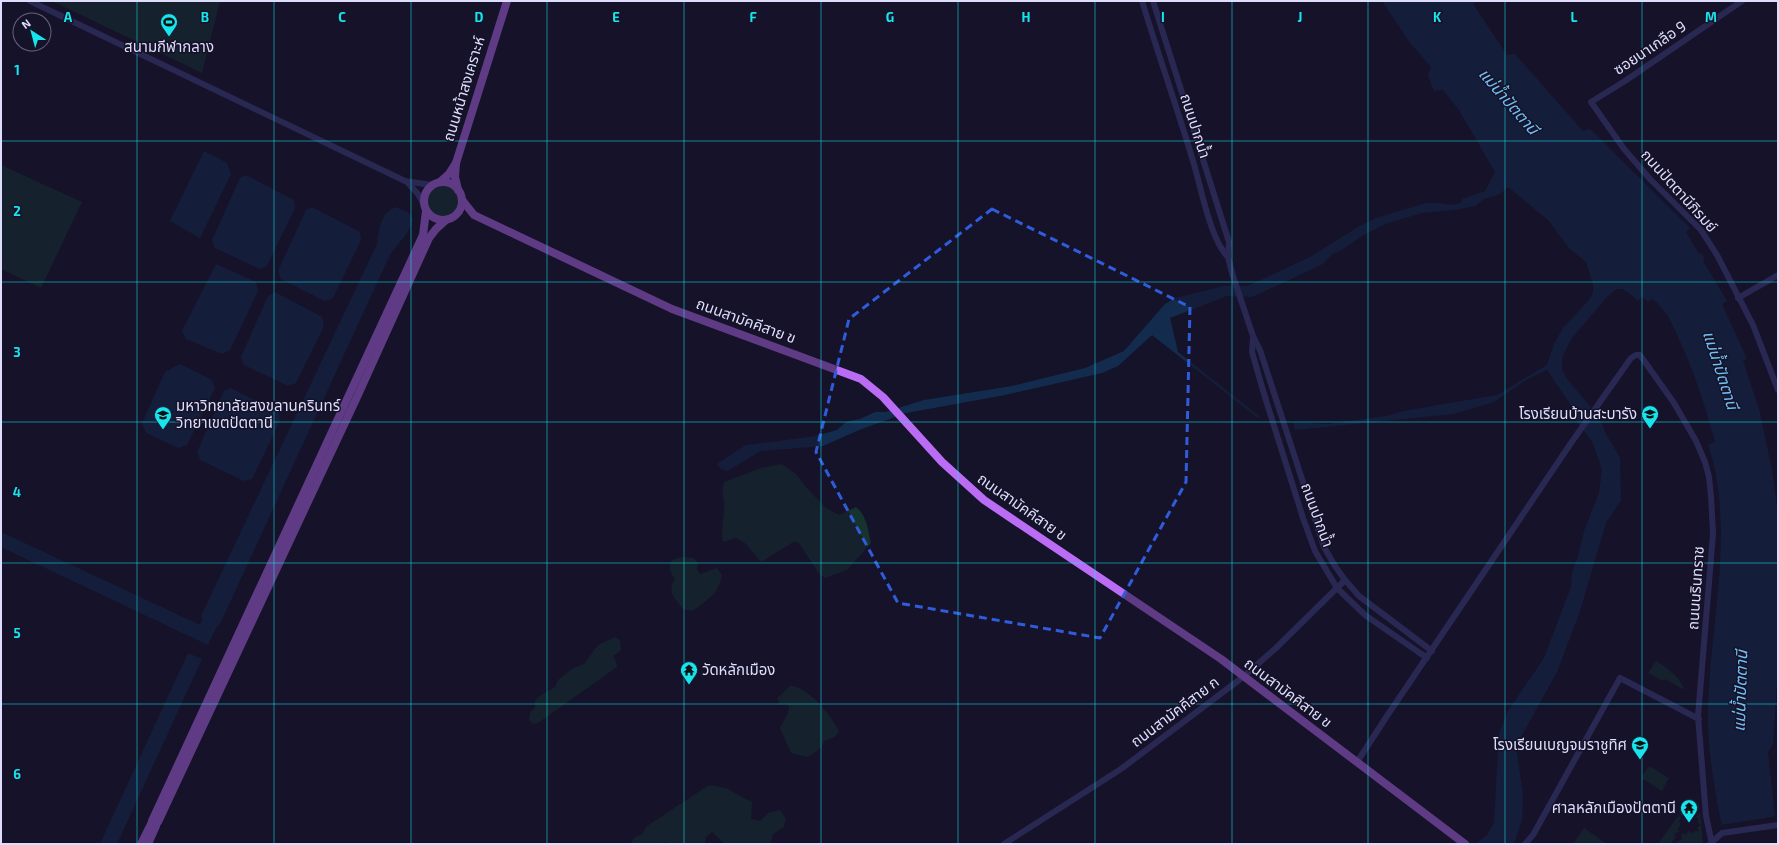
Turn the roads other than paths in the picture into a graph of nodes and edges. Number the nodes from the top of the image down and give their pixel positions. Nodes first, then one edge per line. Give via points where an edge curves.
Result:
1 (30, 1) edge
2 (506, 1) edge
3 (1142, 1) edge
4 (1153, 1) edge
5 (1742, 1) edge
6 (1175, 71) junction
7 (1165, 75) junction
8 (1591, 102) joint
9 (456, 163) junction
10 (406, 181) junction
11 (436, 184) junction
12 (458, 190) junction
13 (462, 200) junction
14 (423, 203) junction
15 (426, 211) junction
16 (474, 216) junction
17 (449, 220) junction
18 (1228, 257) junction
19 (1778, 274) edge
20 (1738, 298) junction
21 (1253, 336) junction
22 (1778, 390) edge
23 (1345, 580) junction
24 (1338, 588) junction
25 (1432, 651) junction
26 (1427, 658) junction
27 (1243, 677) junction
28 (1698, 719) junction
29 (1358, 762) junction
30 (154, 823) junction
31 (1778, 825) edge
32 (1533, 835) junction
33 (1711, 843) edge
34 (141, 844) edge
35 (148, 844) edge
36 (1004, 844) edge
37 (1465, 844) edge
38 (1525, 844) edge
39 (1532, 844) edge

1 - 10 street
2 - 9 main road, ถนนหน้าสงเคราะห์
3 - 7 street, ถนนปากน้ำ
4 - 6 street, ถนนปากน้ำ
5 - 8 street, ซอยนาเกลือ 9
6 - 7 street
6 - 18 street, ถนนปากน้ำ via 1229,242
7 - 18 street, ถนนปากน้ำ via 1219,246
8 - 20 street, ถนนปัตตานีภิรมย์ via 1644,173 1700,230 1717,255
9 - 11 main road, ถนนหน้าสงเคราะห์ via 449,174
9 - 12 main road, ถนนหน้าสงเคราะห์ via 455,178
10 - 11 street
10 - 14 street
11 - 12 main road via 450,184
11 - 14 main road via 425,193
12 - 13 main road
13 - 16 main road, ถนนสามัคคีสาย ข
13 - 17 main road via 460,211
14 - 15 main road
15 - 17 main road via 434,219
15 - 30 main road via 423,235
16 - 17 main road via 462,215
16 - 27 main road, ถนนสามัคคีสาย ข via 672,309 861,378 874,388 942,462 984,500 1150,610
17 - 30 main road via 436,229 429,238 357,396
18 - 21 street, ถนนปากน้ำ
19 - 20 street
20 - 22 street, ถนนปัตตานีภิรมย์ via 1753,325
21 - 23 street, ถนนปากน้ำ via 1260,350 1324,547
21 - 24 street, ถนนปากน้ำ via 1252,352 1303,518 1315,551
23 - 24 street, ถนนสามัคคีสาย ก
23 - 25 street, ถนนปากน้ำ via 1359,596
24 - 26 street, ถนนปากน้ำ via 1365,615
24 - 27 street, ถนนสามัคคีสาย ก
25 - 26 street
25 - 28 street, ถนนนรินทราช via 1598,405 1631,358 1636,355 1642,357 1674,403 1698,446 1709,477 1713,534
26 - 29 street
27 - 29 main road, ถนนสามัคคีสาย ข
27 - 36 street, ถนนสามัคคีสาย ก via 1121,769
28 - 32 street via 1620,678
28 - 33 street, ถนนนรินทราช via 1706,816
29 - 37 main road, ถนนสามัคคีสาย ข
30 - 34 main road
30 - 35 main road
31 - 33 street via 1722,833
32 - 38 street
32 - 39 street

